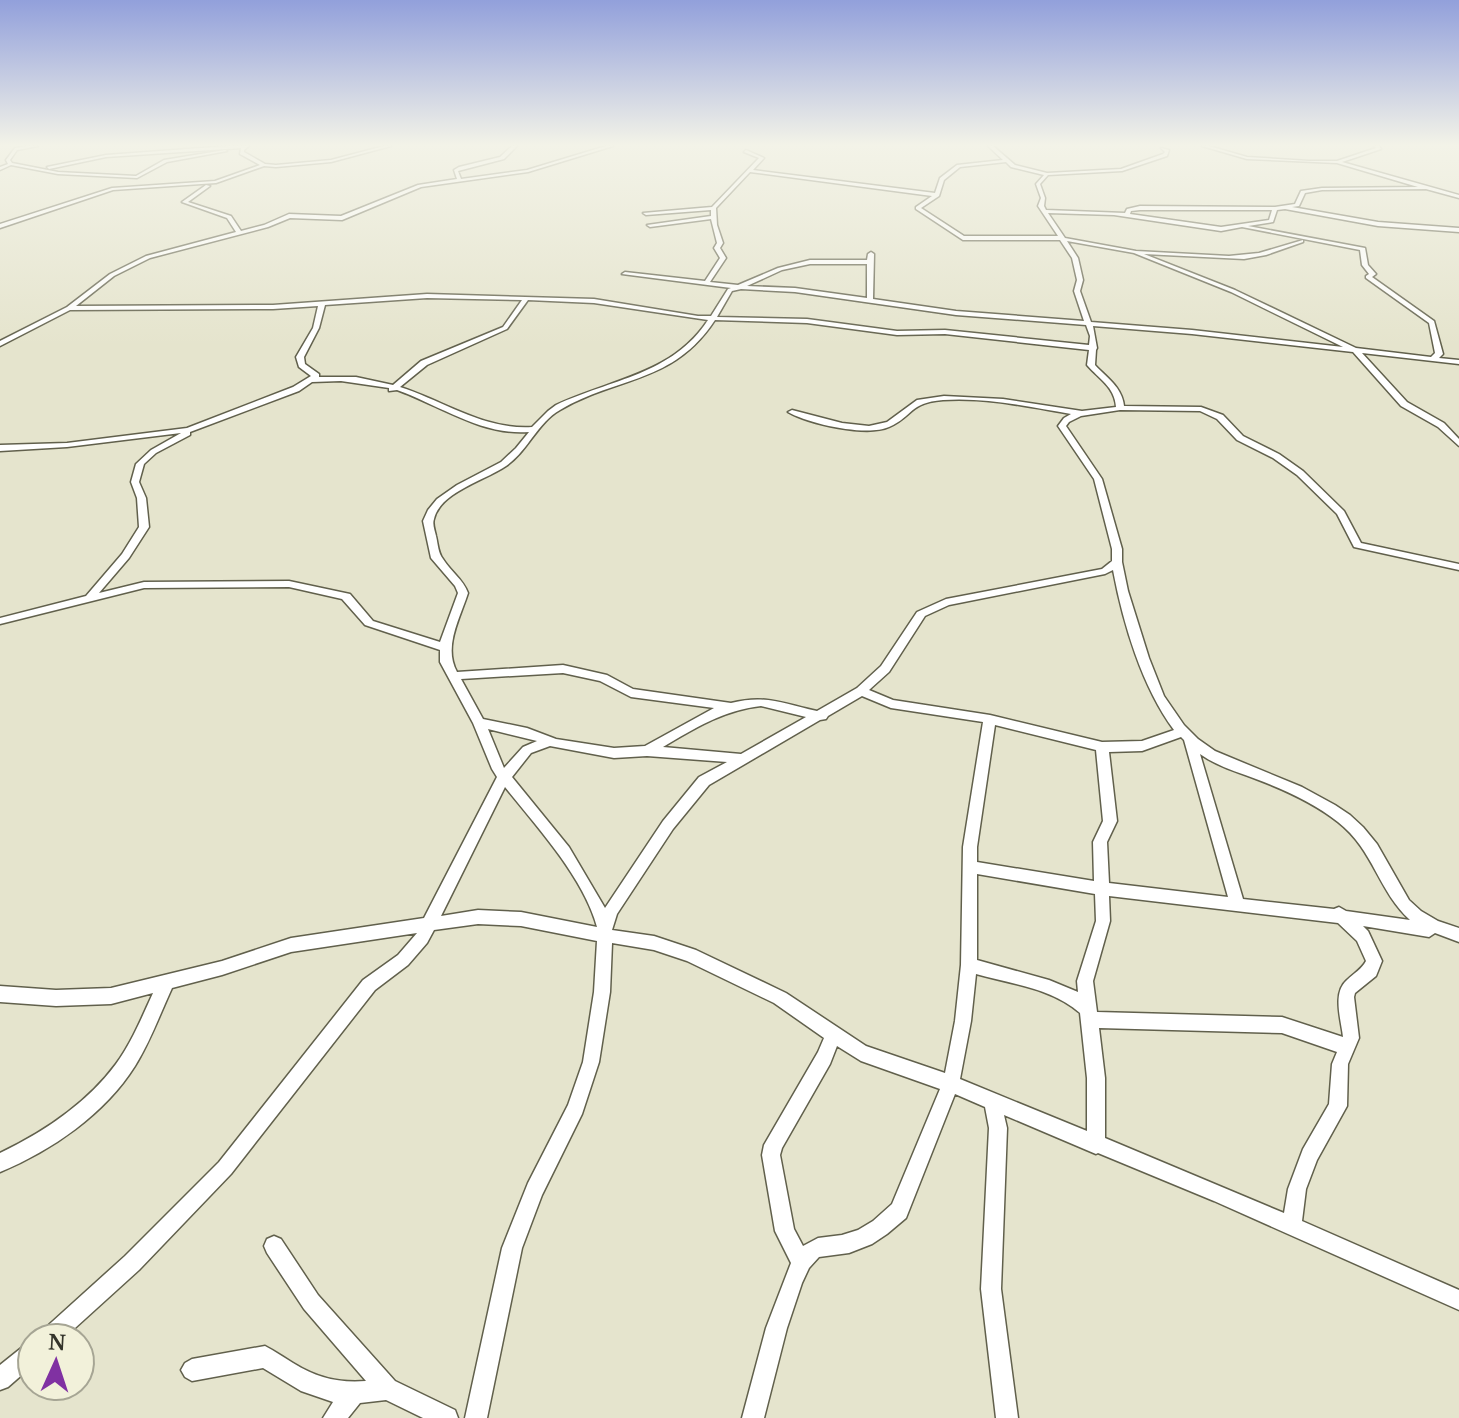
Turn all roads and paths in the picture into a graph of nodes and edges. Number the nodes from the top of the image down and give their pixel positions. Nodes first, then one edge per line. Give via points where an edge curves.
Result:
1 (43, 212) edge
2 (215, 212) edge
3 (356, 212) edge
4 (657, 212) edge
5 (713, 212) edge
6 (924, 212) edge
7 (1045, 212) edge
8 (1068, 212) edge
9 (1128, 212) edge
10 (1271, 212) edge
11 (1308, 212) edge
12 (646, 213) dead end
13 (1127, 215) junction
14 (714, 217) junction
15 (650, 225) dead end
16 (0, 226) edge
17 (1244, 227) junction
18 (1459, 230) edge
19 (238, 231) junction
20 (1064, 238) junction
21 (1302, 240) junction
22 (1135, 252) junction
23 (871, 254) dead end
24 (869, 262) junction
25 (625, 274) dead end
26 (708, 281) junction
27 (739, 287) junction
28 (526, 298) junction
29 (870, 300) junction
30 (322, 304) junction
31 (69, 308) junction
32 (713, 318) junction
33 (1090, 325) junction
34 (0, 344) edge
35 (1094, 348) junction
36 (1356, 351) junction
37 (1433, 359) junction
38 (1459, 362) edge
39 (312, 380) junction
40 (392, 389) junction
41 (1120, 408) junction
42 (792, 412) dead end
43 (1084, 413) junction
44 (532, 429) junction
45 (188, 430) junction
46 (1459, 444) edge
47 (0, 448) edge
48 (1117, 562) junction
49 (1459, 567) edge
50 (91, 597) junction
51 (0, 621) edge
52 (444, 647) junction
53 (453, 676) junction
54 (861, 691) junction
55 (728, 706) junction
56 (822, 716) junction
57 (990, 719) junction
58 (479, 723) junction
59 (1186, 736) junction
60 (548, 742) junction
61 (1102, 747) junction
62 (647, 751) junction
63 (745, 757) junction
64 (503, 778) junction
65 (971, 867) junction
66 (1103, 889) junction
67 (1237, 903) junction
68 (1339, 914) junction
69 (429, 925) junction
70 (604, 930) junction
71 (1452, 934) edge
72 (969, 965) junction
73 (167, 981) junction
74 (0, 994) edge
75 (1087, 1014) junction
76 (834, 1033) junction
77 (1347, 1047) junction
78 (951, 1084) junction
79 (993, 1102) junction
80 (1096, 1145) junction
81 (0, 1163) edge
82 (1292, 1224) junction
83 (274, 1246) dead end
84 (800, 1261) junction
85 (1459, 1300) edge
86 (67, 1322) edge
87 (16, 1366) edge
88 (192, 1370) dead end
89 (0, 1379) edge
90 (387, 1389) junction
91 (353, 1394) junction
92 (334, 1418) edge
93 (447, 1418) edge
94 (476, 1418) edge
95 (753, 1418) edge
96 (1007, 1418) edge

1 - 16 street
2 - 19 street via 229,217
3 - 19 street via 342,218 289,216
4 - 12 street
5 - 14 street
6 - 20 street via 960,237
7 - 20 street
8 - 13 street
9 - 13 street
10 - 17 street via 1272,220
11 - 18 street
13 - 17 street via 1217,229
14 - 15 street
14 - 26 street via 723,258
17 - 21 street
19 - 31 street via 138,261
20 - 22 street
20 - 33 street via 1075,258 1077,291
21 - 22 street via 1252,255
21 - 37 street via 1365,251 1365,265 1373,274 1368,277 1432,322 1439,354
22 - 36 street via 1275,310
23 - 24 street
24 - 27 street via 810,262
24 - 29 street
25 - 26 street
26 - 27 street
27 - 29 street
27 - 32 street via 728,292
28 - 30 street via 427,296
28 - 32 street
28 - 40 street via 505,328 424,363
29 - 33 street
30 - 31 street
30 - 39 street via 300,357 316,375
31 - 34 street
32 - 35 street via 795,320
32 - 44 street via 697,342 670,363 572,401
33 - 35 street
33 - 36 street
35 - 41 street via 1091,365 1115,388
36 - 37 street
36 - 46 street via 1404,404 1441,425
37 - 38 street
39 - 40 street via 347,377
39 - 45 street
40 - 44 street via 503,430
41 - 43 street
41 - 49 street via 1214,413 1240,438 1300,473 1341,513 1357,545
42 - 43 street via 843,426 873,427 890,424 916,402 927,400
43 - 48 street via 1062,426 1098,479
44 - 52 street via 514,456 451,494 430,514 436,558 463,593
45 - 47 street
45 - 50 street via 139,464 135,482 144,527
48 - 54 street via 1105,571 946,602 925,611 885,669
48 - 59 street via 1126,612 1151,687
50 - 51 street
50 - 52 street via 171,583 303,584 352,600 369,623
52 - 53 street
53 - 55 street via 563,669 603,678 631,693
53 - 58 street
54 - 56 street
54 - 57 street via 891,704
55 - 56 street via 765,701
55 - 62 street via 681,727
56 - 63 street
57 - 61 street
57 - 65 street
58 - 60 street
58 - 64 street
59 - 61 street via 1142,746
59 - 67 street
59 - 71 street via 1210,755 1290,788 1342,817 1359,832 1406,909 1425,924
60 - 62 street via 614,753
60 - 64 street via 521,754
61 - 66 street via 1110,821 1100,842
62 - 63 street
63 - 70 street via 695,791 635,872
64 - 69 street
64 - 70 street via 564,851 596,903
65 - 66 street
65 - 72 street
66 - 67 street
66 - 75 street via 1102,930 1085,981
67 - 68 street
68 - 71 street
68 - 77 street via 1363,936 1374,961 1346,997 1351,1038
69 - 70 street via 496,916
69 - 73 street via 291,945
69 - 86 street via 403,960 360,995 225,1168
70 - 76 street via 691,955 780,998
70 - 94 street via 602,992 591,1062 576,1108 512,1248
72 - 75 street via 1066,994
72 - 78 street
73 - 74 street via 111,996
73 - 81 street via 121,1072 88,1106
75 - 77 street via 1282,1025
75 - 80 street via 1096,1078
76 - 78 street via 861,1053
76 - 84 street via 771,1155 785,1231
77 - 82 street via 1340,1064 1338,1106 1309,1155
78 - 79 street
78 - 84 street via 899,1211 849,1244 811,1251
79 - 80 street
79 - 96 street via 998,1128 991,1289
80 - 82 street
82 - 85 street
83 - 90 street via 311,1302
84 - 95 street
87 - 89 street
88 - 91 street via 265,1357 298,1381
90 - 91 street
90 - 93 street
91 - 92 street

